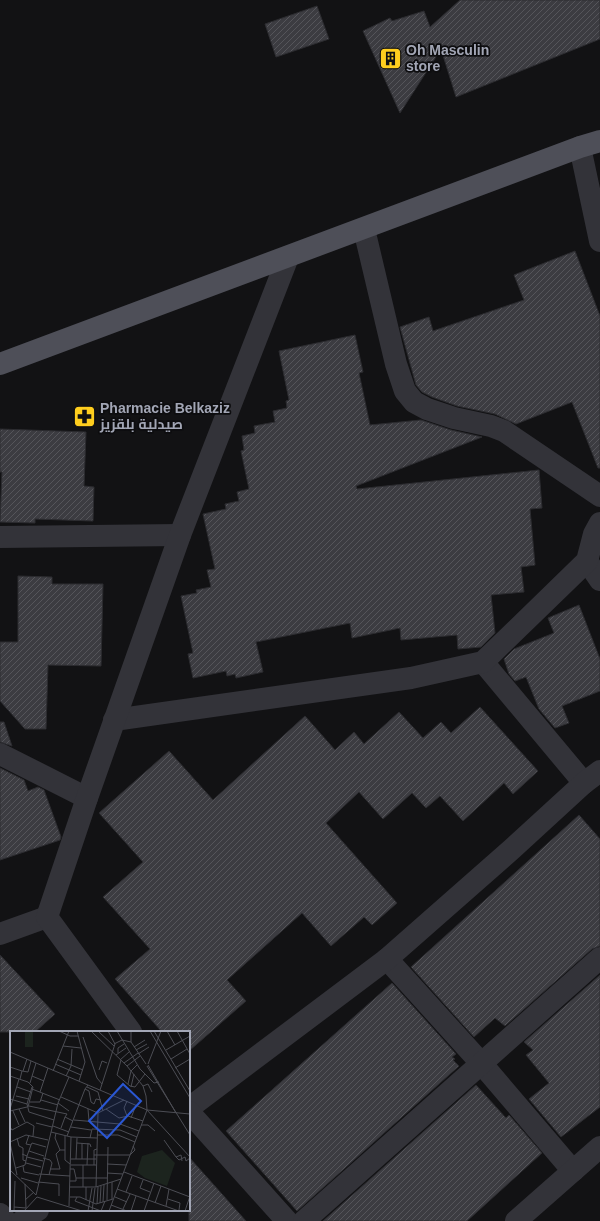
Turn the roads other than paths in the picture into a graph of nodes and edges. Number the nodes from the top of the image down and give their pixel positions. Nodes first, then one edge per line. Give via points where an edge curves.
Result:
1 (590, 144) edge
2 (364, 229) junction
3 (600, 241) edge
4 (288, 257) junction
5 (0, 364) edge
6 (600, 496) edge
7 (600, 523) edge
8 (180, 535) junction
9 (0, 537) edge
10 (587, 561) junction
11 (600, 580) edge
12 (483, 662) junction
13 (114, 720) junction
14 (0, 754) edge
15 (592, 777) edge
16 (87, 798) junction
17 (47, 917) junction
18 (0, 934) edge
19 (600, 958) edge
20 (387, 959) junction
21 (130, 1031) edge
22 (481, 1063) junction
23 (190, 1107) edge
24 (190, 1113) edge
25 (600, 1147) edge
26 (574, 1171) junction
27 (37, 1211) edge
28 (0, 1214) edge
29 (6, 1221) edge
30 (22, 1221) edge
31 (287, 1221) edge
32 (304, 1221) edge
33 (516, 1221) edge

1 - 2 main road
1 - 3 street
2 - 4 main road
2 - 6 street via 396,364 405,391 414,402 454,418 504,431
4 - 5 main road
4 - 8 street
7 - 10 street via 594,534
8 - 9 street
8 - 13 street
10 - 11 street
10 - 12 street
12 - 13 street via 411,678
12 - 15 street
13 - 16 street
14 - 16 street
15 - 20 street
16 - 17 street
17 - 18 street
17 - 21 street
19 - 22 street
20 - 22 street
20 - 23 street
22 - 26 street
22 - 32 street
24 - 31 street
25 - 26 street
26 - 33 street
27 - 30 street
28 - 29 street

